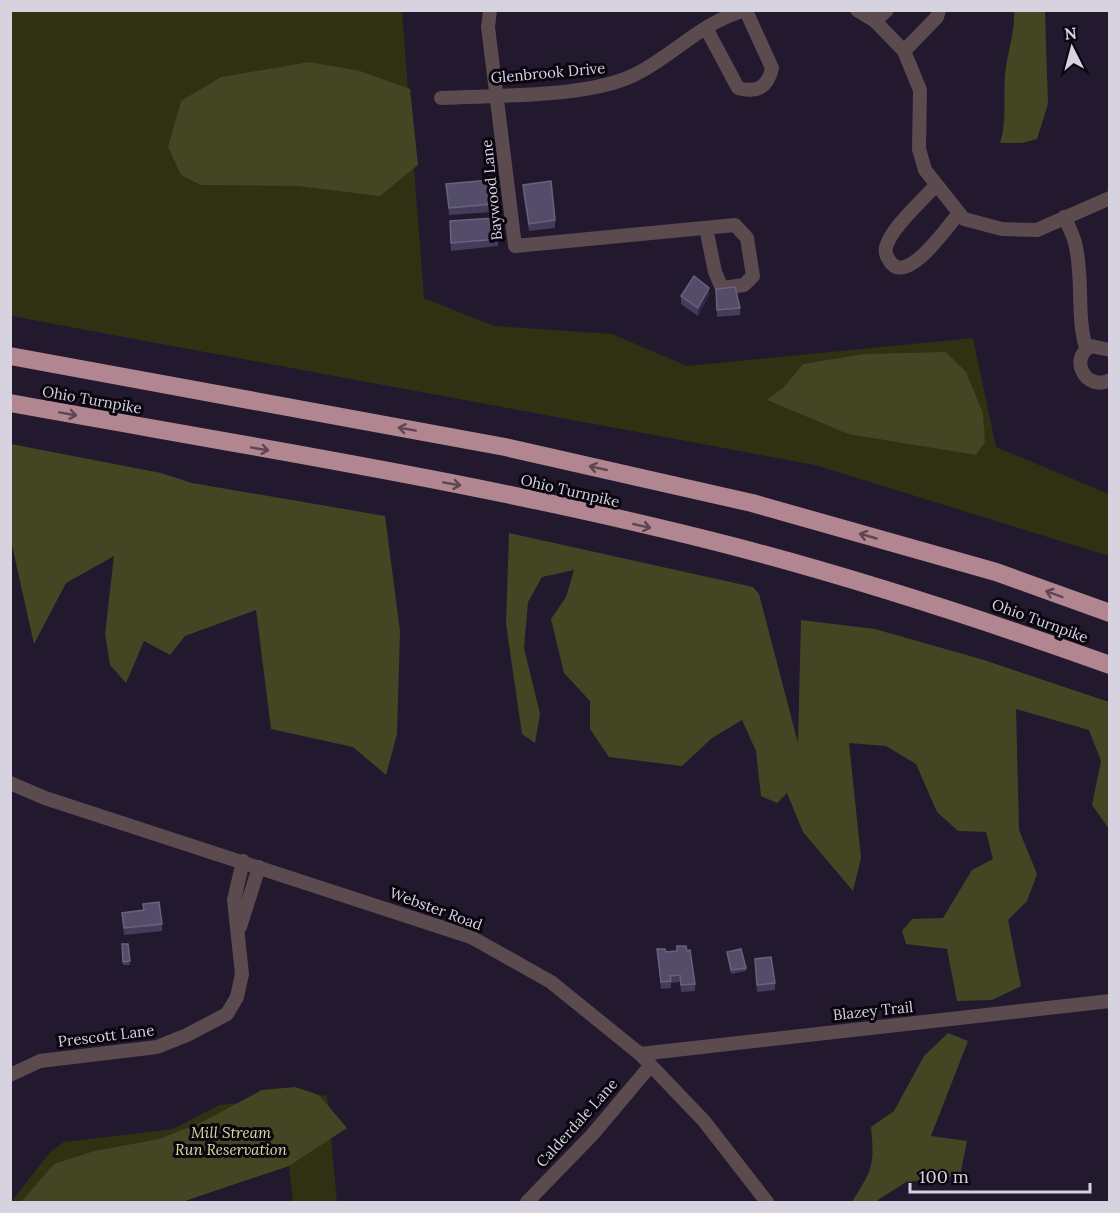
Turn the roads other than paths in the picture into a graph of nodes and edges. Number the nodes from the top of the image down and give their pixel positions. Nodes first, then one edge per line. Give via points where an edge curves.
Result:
1 (490, 10) edge
2 (747, 10) edge
3 (857, 10) edge
4 (887, 10) edge
5 (939, 10) edge
6 (875, 21) junction
7 (706, 28) junction
8 (904, 51) junction
9 (498, 95) junction
10 (441, 98) dead end
11 (935, 186) junction
12 (1110, 198) edge
13 (959, 213) junction
14 (1064, 217) junction
15 (706, 228) junction
16 (1086, 348) junction
17 (1110, 350) edge
18 (10, 356) edge
19 (1110, 380) edge
20 (10, 403) edge
21 (1110, 613) edge
22 (1110, 665) edge
23 (10, 783) edge
24 (243, 861) junction
25 (259, 867) junction
26 (239, 935) junction
27 (1110, 1001) edge
28 (640, 1054) junction
29 (651, 1065) junction
30 (10, 1076) edge
31 (527, 1203) edge
32 (767, 1203) edge

1 - 9 street, Baywood Lane via 488,27
2 - 7 street, Glenbrook Drive via 729,14
2 - 7 street via 772,68 770,77 759,89 738,88
3 - 6 street
4 - 6 street
5 - 8 street
6 - 8 street
7 - 9 street, Glenbrook Drive via 637,74 609,86
8 - 11 street via 920,90 920,149 925,170
9 - 10 street, Glenbrook Drive
9 - 15 street, Baywood Lane via 515,246
11 - 13 street
11 - 13 street via 894,231 886,246 892,266 913,264
12 - 14 street
13 - 14 street via 964,219 1037,230
14 - 16 street via 1075,242 1081,329
15 - 15 street, Baywood Lane via 722,288 744,285 753,276 747,238 735,225
16 - 17 street
16 - 19 street via 1080,364 1085,378 1096,384
21 -> 18 highway, Ohio Turnpike via 996,572 752,503 505,447
20 -> 22 highway, Ohio Turnpike via 487,490 736,547 976,617
23 - 24 street, Webster Road via 45,798
24 - 25 street, Webster Road
24 - 26 street, Prescott Lane via 234,900
25 - 26 street, Prescott Lane
25 - 28 street, Webster Road via 471,937 551,982
26 - 30 street, Prescott Lane via 242,974 237,997 227,1014 158,1047 40,1061
27 - 28 street, Blazey Trail
28 - 29 street, Webster Road
29 - 31 street, Calderdale Lane
29 - 32 street, Webster Road via 704,1121

